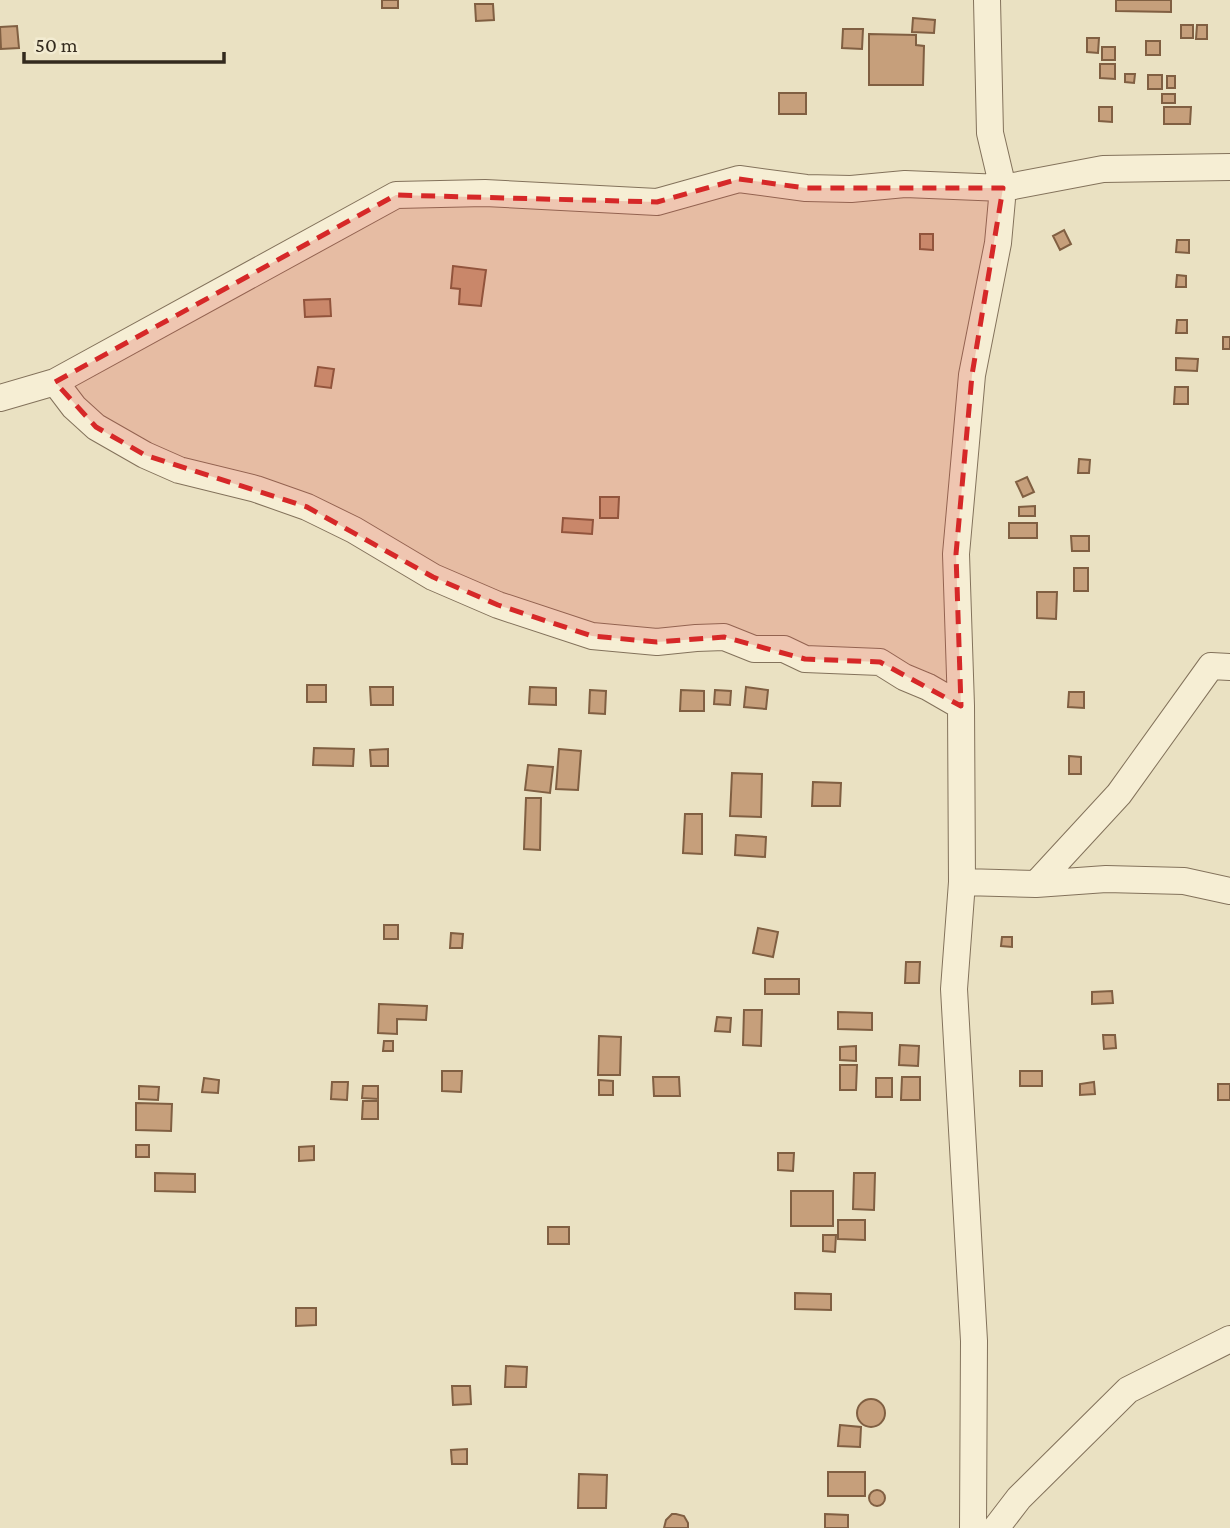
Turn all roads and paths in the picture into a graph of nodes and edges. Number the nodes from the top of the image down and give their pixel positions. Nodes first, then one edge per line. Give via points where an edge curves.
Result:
1 (987, 0) edge
2 (1230, 167) edge
3 (1003, 188) junction
4 (55, 382) junction
5 (0, 398) edge
6 (1230, 667) edge
7 (961, 706) junction
8 (962, 882) junction
9 (1036, 884) junction
10 (1230, 891) edge
11 (1230, 1339) edge
12 (973, 1528) edge
13 (996, 1528) edge

1 - 3 street via 990,133
2 - 3 street via 1103,169
3 - 4 street via 905,184 806,188 738,179 657,202 485,193 396,195
3 - 7 street via 998,243 972,375 956,554
4 - 5 street
4 - 7 street via 96,427 145,455 179,470 307,507 433,578 498,605 592,636 657,642 724,638 754,649 784,649 805,659 880,662
6 - 9 street via 1211,666 1119,794
7 - 8 street
8 - 9 street
8 - 12 street via 954,989 974,1341
9 - 10 street via 1106,879 1184,881
11 - 13 street via 1128,1390 1019,1498

